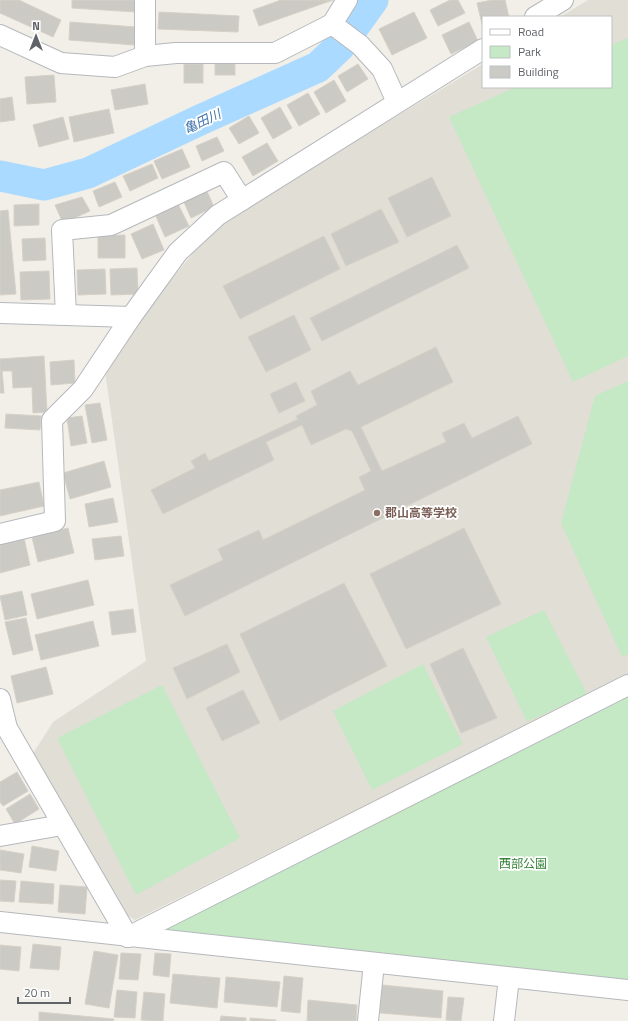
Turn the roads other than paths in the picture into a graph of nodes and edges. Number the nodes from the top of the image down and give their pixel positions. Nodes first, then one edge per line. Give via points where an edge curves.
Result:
1 (145, 0) edge
2 (347, 0) edge
3 (563, 0) edge
4 (537, 16) edge
5 (333, 25) junction
6 (0, 35) edge
7 (482, 50) edge
8 (145, 56) junction
9 (397, 102) junction
10 (242, 200) junction
11 (0, 313) edge
12 (66, 315) junction
13 (131, 317) junction
14 (0, 534) edge
15 (628, 685) edge
16 (0, 699) edge
17 (62, 825) junction
18 (0, 836) edge
19 (0, 922) edge
20 (128, 937) junction
21 (374, 963) junction
22 (509, 978) junction
23 (628, 990) edge
24 (368, 1021) edge
25 (504, 1021) edge

1 - 8 street
2 - 5 street
3 - 4 street
5 - 8 street via 275,53 176,53
5 - 9 street via 360,45 382,69
6 - 8 street via 61,63 115,67
7 - 9 street
9 - 10 street
10 - 12 street via 224,172 111,225 62,230
10 - 13 street via 218,215 178,252
11 - 12 street
12 - 13 street
13 - 14 street via 83,389 52,420 55,521
15 - 20 street
16 - 17 street via 7,728
17 - 18 street
17 - 20 street
19 - 20 street
20 - 21 street
21 - 22 street
21 - 24 street
22 - 23 street
22 - 25 street

